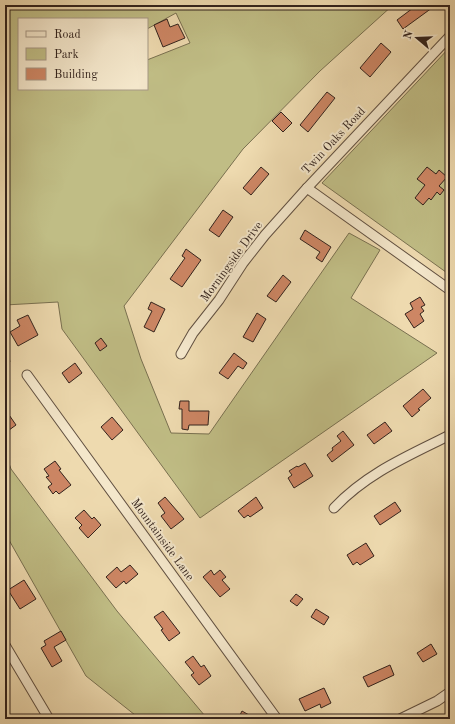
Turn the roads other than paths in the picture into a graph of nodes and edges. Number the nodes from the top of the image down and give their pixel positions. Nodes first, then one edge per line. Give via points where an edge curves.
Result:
1 (450, 36) edge
2 (307, 188) junction
3 (450, 290) edge
4 (182, 354) dead end
5 (27, 376) dead end
6 (450, 435) edge
7 (334, 508) dead end
8 (5, 645) edge
9 (450, 692) edge
10 (49, 719) edge
11 (277, 719) edge
12 (400, 719) edge

1 - 2 street, Twin Oaks Road
2 - 3 street, Twin Oaks Road
2 - 4 street, Morningside Drive via 243,263 193,333
5 - 11 street, Mountainside Lane
6 - 7 street via 389,465 363,482
8 - 10 street
9 - 12 street

